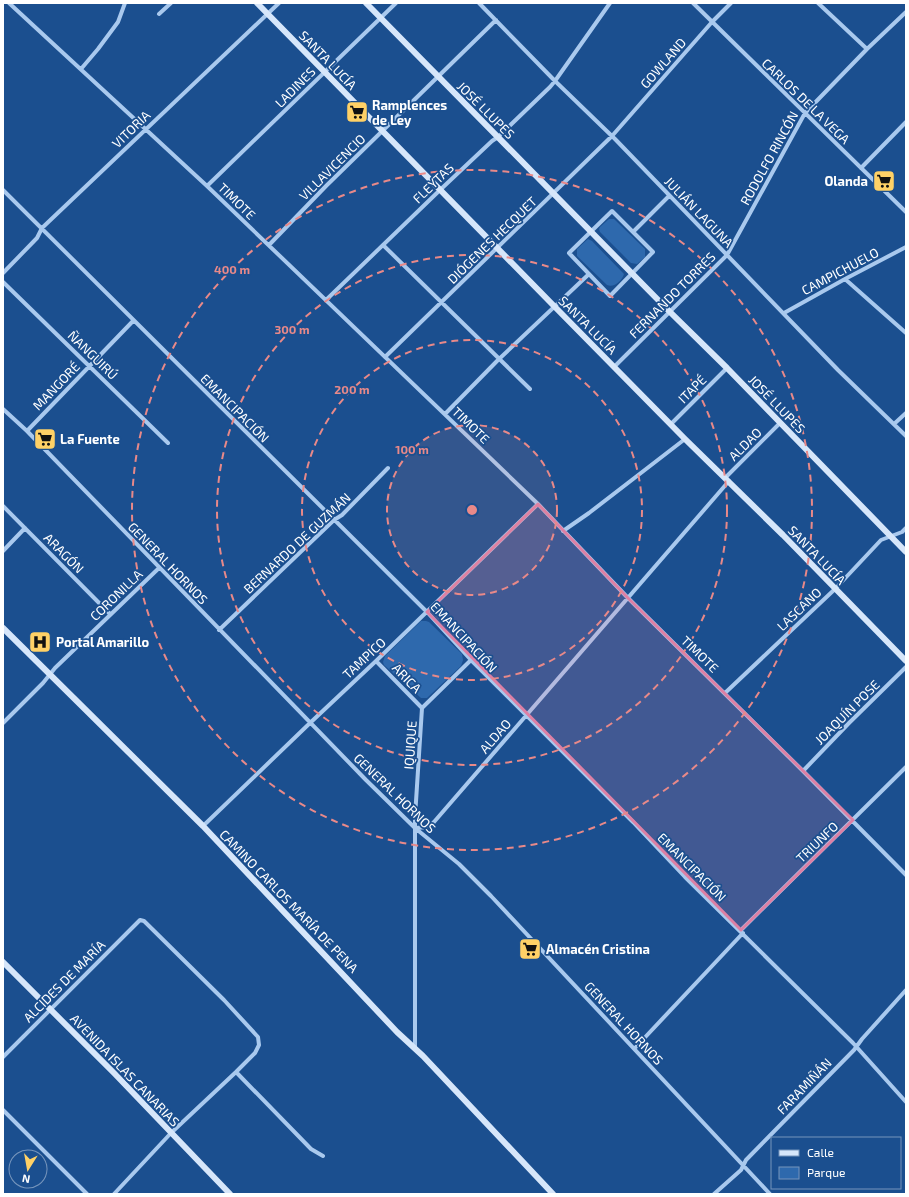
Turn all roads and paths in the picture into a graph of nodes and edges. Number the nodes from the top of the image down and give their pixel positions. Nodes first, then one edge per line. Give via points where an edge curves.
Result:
1 (9, 3) edge
2 (125, 3) edge
3 (171, 3) edge
4 (257, 3) edge
5 (279, 3) edge
6 (366, 3) edge
7 (396, 3) edge
8 (479, 3) edge
9 (610, 3) edge
10 (693, 3) edge
11 (731, 3) edge
12 (818, 3) edge
13 (906, 12) edge
14 (159, 14) dead end
15 (268, 14) junction
16 (381, 18) junction
17 (496, 20) junction
18 (712, 22) junction
19 (867, 49) junction
20 (81, 69) junction
21 (324, 72) junction
22 (438, 77) junction
23 (555, 81) junction
24 (805, 113) junction
25 (906, 122) edge
26 (146, 129) junction
27 (382, 132) junction
28 (612, 136) junction
29 (498, 138) junction
30 (861, 168) junction
31 (207, 186) junction
32 (3, 190) edge
33 (440, 190) junction
34 (554, 194) junction
35 (669, 196) junction
36 (906, 212) edge
37 (42, 228) junction
38 (592, 231) junction
39 (633, 232) junction
40 (268, 245) junction
41 (383, 245) junction
42 (906, 247) edge
43 (497, 248) junction
44 (727, 255) junction
45 (3, 273) edge
46 (632, 273) junction
47 (590, 274) junction
48 (845, 279) junction
49 (3, 282) edge
50 (326, 300) junction
51 (442, 303) junction
52 (555, 307) junction
53 (669, 311) junction
54 (784, 313) junction
55 (133, 321) junction
56 (906, 333) edge
57 (385, 357) junction
58 (498, 360) junction
59 (89, 366) junction
60 (614, 367) junction
61 (727, 368) junction
62 (530, 389) dead end
63 (3, 408) edge
64 (906, 413) edge
65 (445, 414) junction
66 (780, 423) junction
67 (671, 424) junction
68 (894, 424) junction
69 (27, 431) junction
70 (906, 436) edge
71 (685, 439) junction
72 (168, 443) dead end
73 (388, 468) dead end
74 (727, 480) junction
75 (538, 504) junction
76 (3, 506) edge
77 (334, 520) junction
78 (24, 528) junction
79 (906, 528) edge
80 (564, 531) junction
81 (891, 536) junction
82 (3, 550) edge
83 (906, 552) edge
84 (159, 568) junction
85 (835, 589) junction
86 (628, 598) junction
87 (427, 612) junction
88 (110, 614) junction
89 (3, 628) edge
90 (219, 630) junction
91 (471, 660) junction
92 (376, 661) junction
93 (906, 661) edge
94 (906, 667) edge
95 (50, 674) junction
96 (725, 693) junction
97 (422, 708) junction
98 (526, 715) junction
99 (3, 723) edge
100 (310, 723) junction
101 (906, 766) edge
102 (804, 771) junction
103 (853, 820) junction
104 (203, 826) junction
105 (415, 828) junction
106 (906, 874) edge
107 (742, 932) junction
108 (3, 962) edge
109 (906, 990) edge
110 (50, 1009) junction
111 (856, 1047) junction
112 (415, 1048) junction
113 (635, 1048) junction
114 (3, 1057) edge
115 (236, 1072) junction
116 (906, 1102) edge
117 (3, 1110) edge
118 (171, 1133) junction
119 (323, 1156) dead end
120 (744, 1166) junction
121 (227, 1193) edge
122 (87, 1194) edge
123 (114, 1194) edge
124 (553, 1194) edge
125 (714, 1194) edge
126 (770, 1194) edge

1 - 20 street, TIMOTE
2 - 20 street via 118,22
3 - 14 street
4 - 15 street, SANTA LUCÍA
5 - 15 street, VITORIA
6 - 16 street, JOSÉ LLUPES
7 - 16 street, LADINES
8 - 17 street, JULIÁN LAGUNA
9 - 23 street, FLEYTAS
10 - 18 street, CARLOS DE LA VEGA
11 - 18 street, GOWLAND
12 - 19 street
13 - 19 street, RODOLFO RINCÓN
15 - 21 street, SANTA LUCÍA
15 - 26 street, VITORIA
16 - 21 street, LADINES
16 - 22 street, JOSÉ LLUPES
17 - 22 street, VILLAVICENCIO
17 - 23 street, JULIÁN LAGUNA
18 - 24 street, CARLOS DE LA VEGA
18 - 28 street, GOWLAND
19 - 24 street, RODOLFO RINCÓN
20 - 26 street, TIMOTE
21 - 27 street, SANTA LUCÍA
21 - 31 street, LADINES
22 - 27 street, VILLAVICENCIO
22 - 29 street, JOSÉ LLUPES
23 - 28 street, JULIÁN LAGUNA
23 - 29 street, FLEYTAS
24 - 30 street, CARLOS DE LA VEGA
24 - 44 street, RODOLFO RINCÓN
25 - 30 street
26 - 31 street, TIMOTE
26 - 37 street, VITORIA
27 - 33 street, SANTA LUCÍA
27 - 40 street, VILLAVICENCIO
28 - 34 street, DIÓGENES HECQUET
28 - 35 street, JULIÁN LAGUNA
29 - 33 street, FLEYTAS
29 - 34 street, JOSÉ LLUPES
30 - 36 street, CARLOS DE LA VEGA
31 - 40 street, TIMOTE
32 - 37 street, EMANCIPACIÓN
33 - 41 street, FLEYTAS
33 - 43 street, SANTA LUCÍA
34 - 38 street, JOSÉ LLUPES
34 - 43 street, DIÓGENES HECQUET
35 - 39 street
35 - 44 street, JULIÁN LAGUNA
37 - 45 street, VITORIA via 37,238
37 - 55 street, EMANCIPACIÓN
38 - 39 street via 612,211
38 - 46 street, JOSÉ LLUPES
38 - 47 street via 570,253
39 - 46 street via 653,252
40 - 50 street, TIMOTE
41 - 50 street, FLEYTAS
41 - 51 street
42 - 48 street, CAMPICHUELO
43 - 51 street, DIÓGENES HECQUET
43 - 52 street, SANTA LUCÍA
44 - 53 street, FERNANDO TORRES
44 - 54 street, JULIÁN LAGUNA
46 - 47 street via 610,296
46 - 53 street, JOSÉ LLUPES
47 - 52 street
48 - 54 street, CAMPICHUELO
48 - 56 street
49 - 59 street, ÑANGUIRÚ
50 - 57 street, TIMOTE
51 - 57 street, DIÓGENES HECQUET
51 - 58 street
52 - 58 street
52 - 60 street, SANTA LUCÍA
53 - 60 street, FERNANDO TORRES
53 - 61 street, JOSÉ LLUPES
54 - 68 street, JULIÁN LAGUNA
55 - 59 street, MANGORÉ
55 - 77 street, EMANCIPACIÓN
57 - 65 street, TIMOTE
58 - 62 street
58 - 65 street
59 - 69 street, MANGORÉ
59 - 72 street, ÑANGUIRÚ
60 - 67 street, SANTA LUCÍA
61 - 66 street, JOSÉ LLUPES
61 - 67 street, ITAPÉ
63 - 69 street, GENERAL HORNOS
64 - 68 street
65 - 75 street, TIMOTE
66 - 74 street, ALDAO
66 - 81 street, JOSÉ LLUPES
67 - 71 street, SANTA LUCÍA
68 - 70 street, JULIÁN LAGUNA
69 - 84 street, GENERAL HORNOS
71 - 74 street, SANTA LUCÍA
71 - 80 street
73 - 77 street, BERNARDO DE GUZMÁN
74 - 85 street, SANTA LUCÍA
74 - 86 street, ALDAO
75 - 80 street, TIMOTE
75 - 87 street, TAMPICO
76 - 78 street, ARAGÓN
77 - 87 street, EMANCIPACIÓN
77 - 90 street, BERNARDO DE GUZMÁN
78 - 82 street
78 - 88 street, ARAGÓN
79 - 81 street, LASCANO
80 - 86 street, TIMOTE
81 - 83 street, JOSÉ LLUPES
81 - 85 street, LASCANO via 881,540
84 - 88 street, CORONILLA
84 - 90 street, GENERAL HORNOS
85 - 93 street, SANTA LUCÍA
85 - 96 street, LASCANO
86 - 96 street, TIMOTE
86 - 98 street, ALDAO
87 - 91 street, EMANCIPACIÓN
87 - 92 street, TAMPICO
88 - 95 street, CORONILLA
89 - 95 street, CAMINO CARLOS MARÍA DE PENA
90 - 100 street, GENERAL HORNOS
91 - 97 street, IQUIQUE
91 - 98 street, EMANCIPACIÓN
92 - 97 street, ARICA
92 - 100 street, TAMPICO
94 - 102 street, JOAQUÍN POSE
95 - 99 street, CORONILLA
95 - 104 street, CAMINO CARLOS MARÍA DE PENA
96 - 102 street, TIMOTE
97 - 105 street, IQUIQUE
98 - 105 street, ALDAO via 429,828
98 - 107 street, EMANCIPACIÓN
100 - 104 street, TAMPICO
100 - 105 street, GENERAL HORNOS
101 - 103 street, TRIUNFO
102 - 103 street, TIMOTE
103 - 106 street, TIMOTE
103 - 107 street, TRIUNFO
104 - 112 street, CAMINO CARLOS MARÍA DE PENA
105 - 112 street
105 - 113 street, GENERAL HORNOS via 459,864
107 - 111 street, EMANCIPACIÓN
107 - 113 street, TRIUNFO
108 - 110 street, AVENIDA ISLAS CANARIAS
109 - 111 street, FARAMIÑÁN
110 - 114 street, ALCIDES DE MARÍA
110 - 115 street, ALCIDES DE MARÍA via 140,920 144,921 258,1037 258,1049
110 - 118 street, AVENIDA ISLAS CANARIAS
111 - 116 street, EMANCIPACIÓN
111 - 120 street, FARAMIÑÁN via 746,1160
112 - 124 street, CAMINO CARLOS MARÍA DE PENA
113 - 120 street, GENERAL HORNOS
115 - 118 street
115 - 119 street via 311,1149
117 - 122 street
118 - 121 street, AVENIDA ISLAS CANARIAS
118 - 123 street
120 - 125 street, FARAMIÑÁN
120 - 126 street, GENERAL HORNOS

